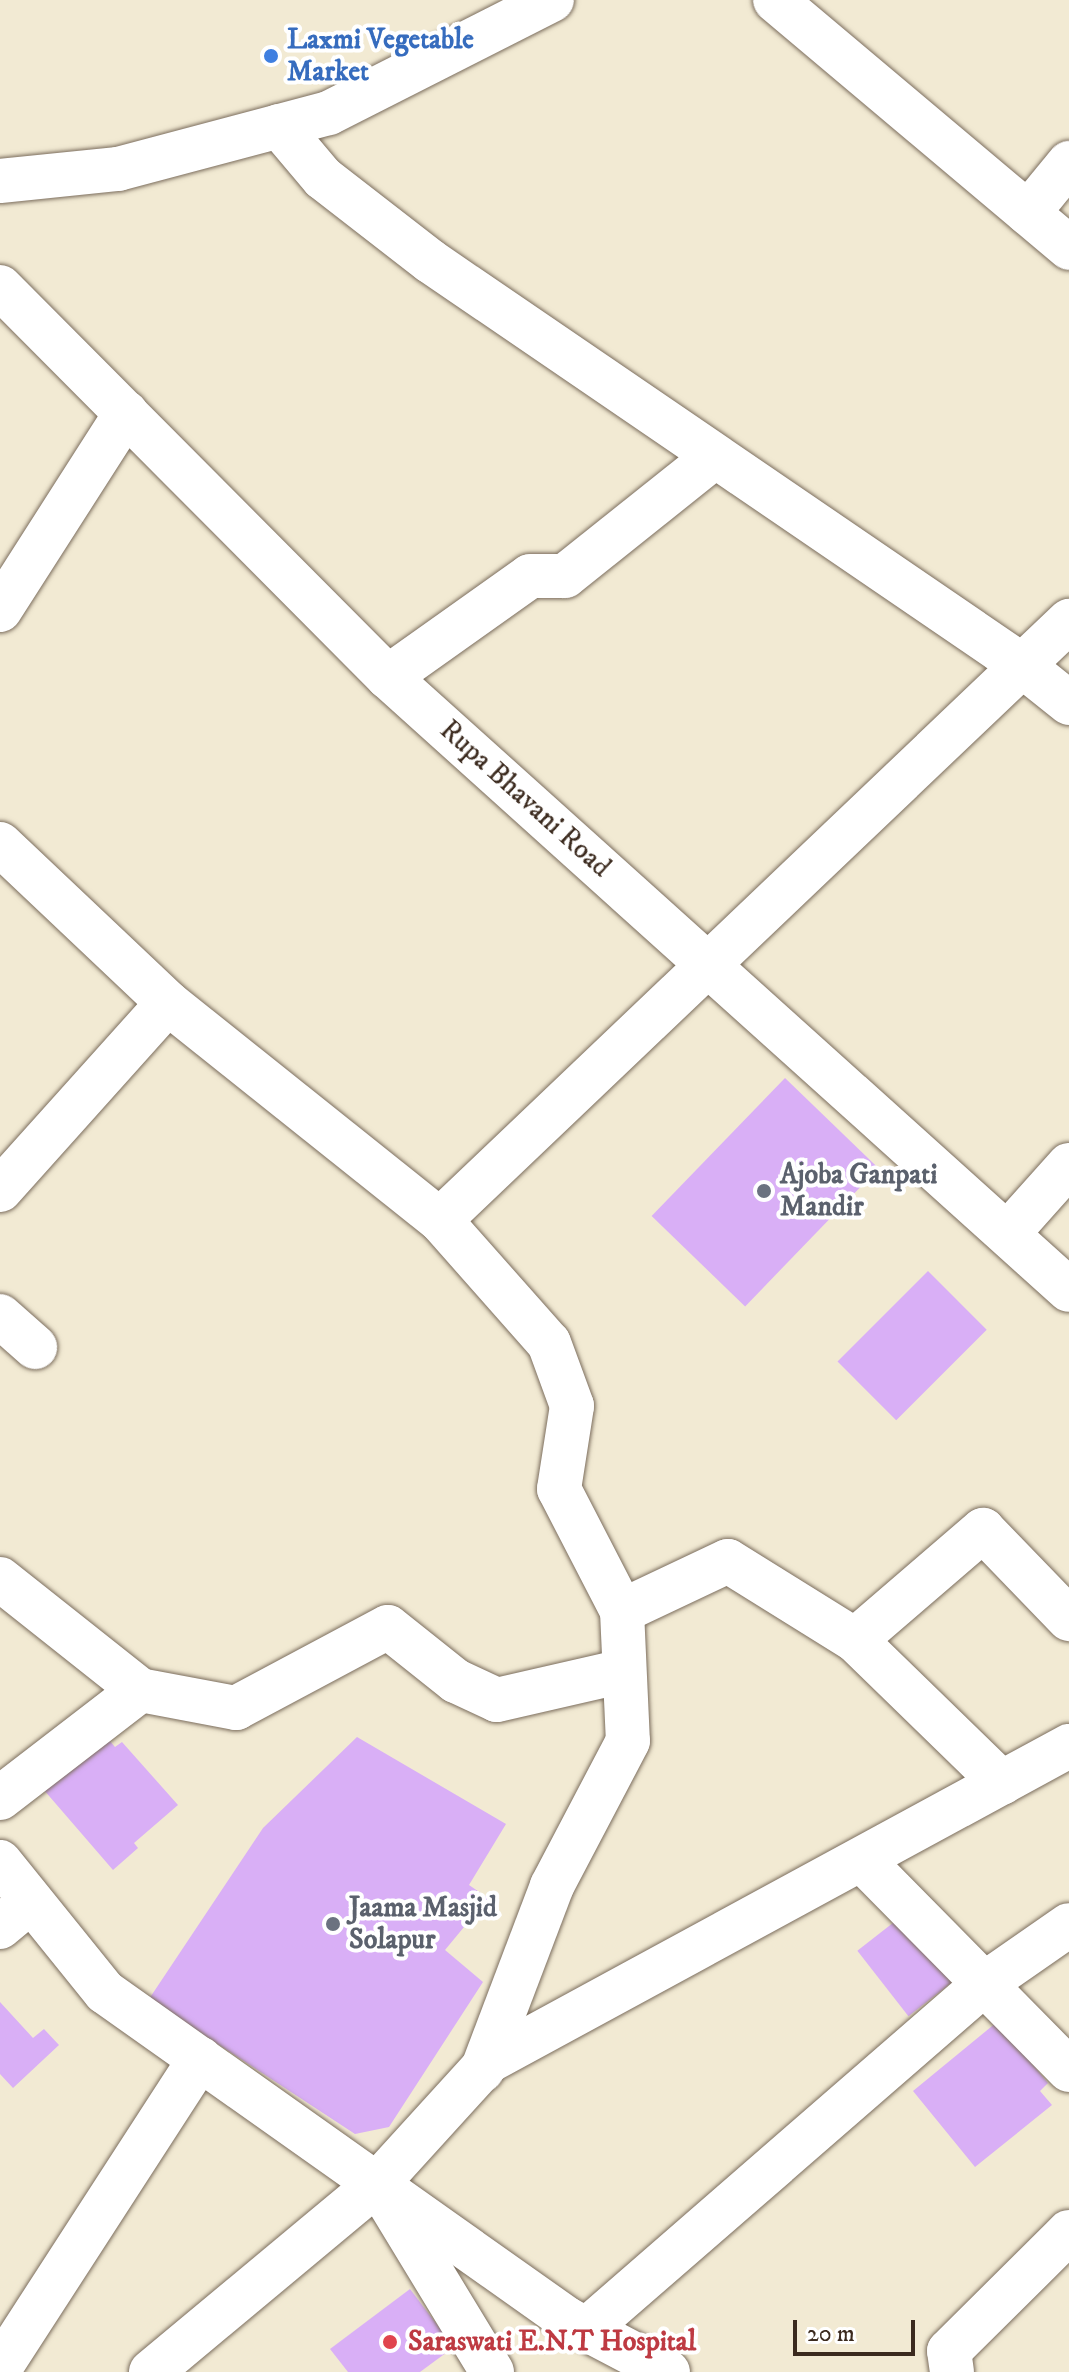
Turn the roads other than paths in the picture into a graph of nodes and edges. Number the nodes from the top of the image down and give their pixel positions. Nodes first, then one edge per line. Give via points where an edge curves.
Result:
1 (552, 0) edge
2 (775, 0) edge
3 (279, 126) junction
4 (1069, 163) edge
5 (0, 181) edge
6 (1028, 213) junction
7 (1069, 248) edge
8 (0, 287) edge
9 (126, 413) junction
10 (713, 458) junction
11 (0, 610) edge
12 (1069, 621) edge
13 (1023, 666) junction
14 (388, 677) junction
15 (1069, 703) edge
16 (0, 844) edge
17 (713, 965) junction
18 (168, 1003) junction
19 (1069, 1165) edge
20 (3, 1181) edge
21 (440, 1220) junction
22 (1009, 1232) junction
23 (1069, 1290) edge
24 (0, 1316) edge
25 (35, 1347) dead end
26 (0, 1579) edge
27 (622, 1611) junction
28 (1069, 1619) edge
29 (855, 1640) junction
30 (624, 1671) junction
31 (140, 1690) junction
32 (1069, 1746) edge
33 (1002, 1783) junction
34 (0, 1798) edge
35 (862, 1860) junction
36 (0, 1862) edge
37 (16, 1914) edge
38 (1069, 1925) edge
39 (984, 1984) junction
40 (200, 2059) junction
41 (482, 2070) junction
42 (1069, 2070) edge
43 (377, 2184) junction
44 (1069, 2232) edge
45 (587, 2329) junction
46 (7, 2362) edge
47 (151, 2372) edge
48 (492, 2372) edge
49 (668, 2372) edge
50 (952, 2372) edge

1 - 3 street via 329,113
2 - 6 street
3 - 5 street via 118,169
3 - 10 street via 323,178 430,261
4 - 6 street
6 - 7 street
8 - 9 street, Rupa Bhavani Road
9 - 11 street
9 - 14 street, Rupa Bhavani Road
10 - 13 street
10 - 14 street via 565,576 530,576
12 - 13 street
13 - 15 street
13 - 17 street
14 - 17 street, Rupa Bhavani Road
16 - 18 street
17 - 21 street
17 - 22 street, Rupa Bhavani Road
18 - 20 street
18 - 21 street
19 - 22 street
21 - 27 street via 549,1343 572,1406 559,1489
22 - 23 street, Rupa Bhavani Road
24 - 25 street
26 - 31 street
27 - 29 street via 728,1561
27 - 30 street
28 - 29 street via 983,1530
29 - 33 street
30 - 31 street via 497,1700 456,1681 388,1627 236,1708
30 - 41 street via 628,1741 552,1886
31 - 34 street
32 - 33 street
33 - 35 street
35 - 39 street
35 - 41 street
36 - 37 street
37 - 40 street via 105,1992
38 - 39 street
39 - 42 street
39 - 45 street
40 - 43 street
40 - 46 street
41 - 43 street
43 - 45 street
43 - 47 street
43 - 48 street
44 - 50 street via 949,2351
45 - 49 street

